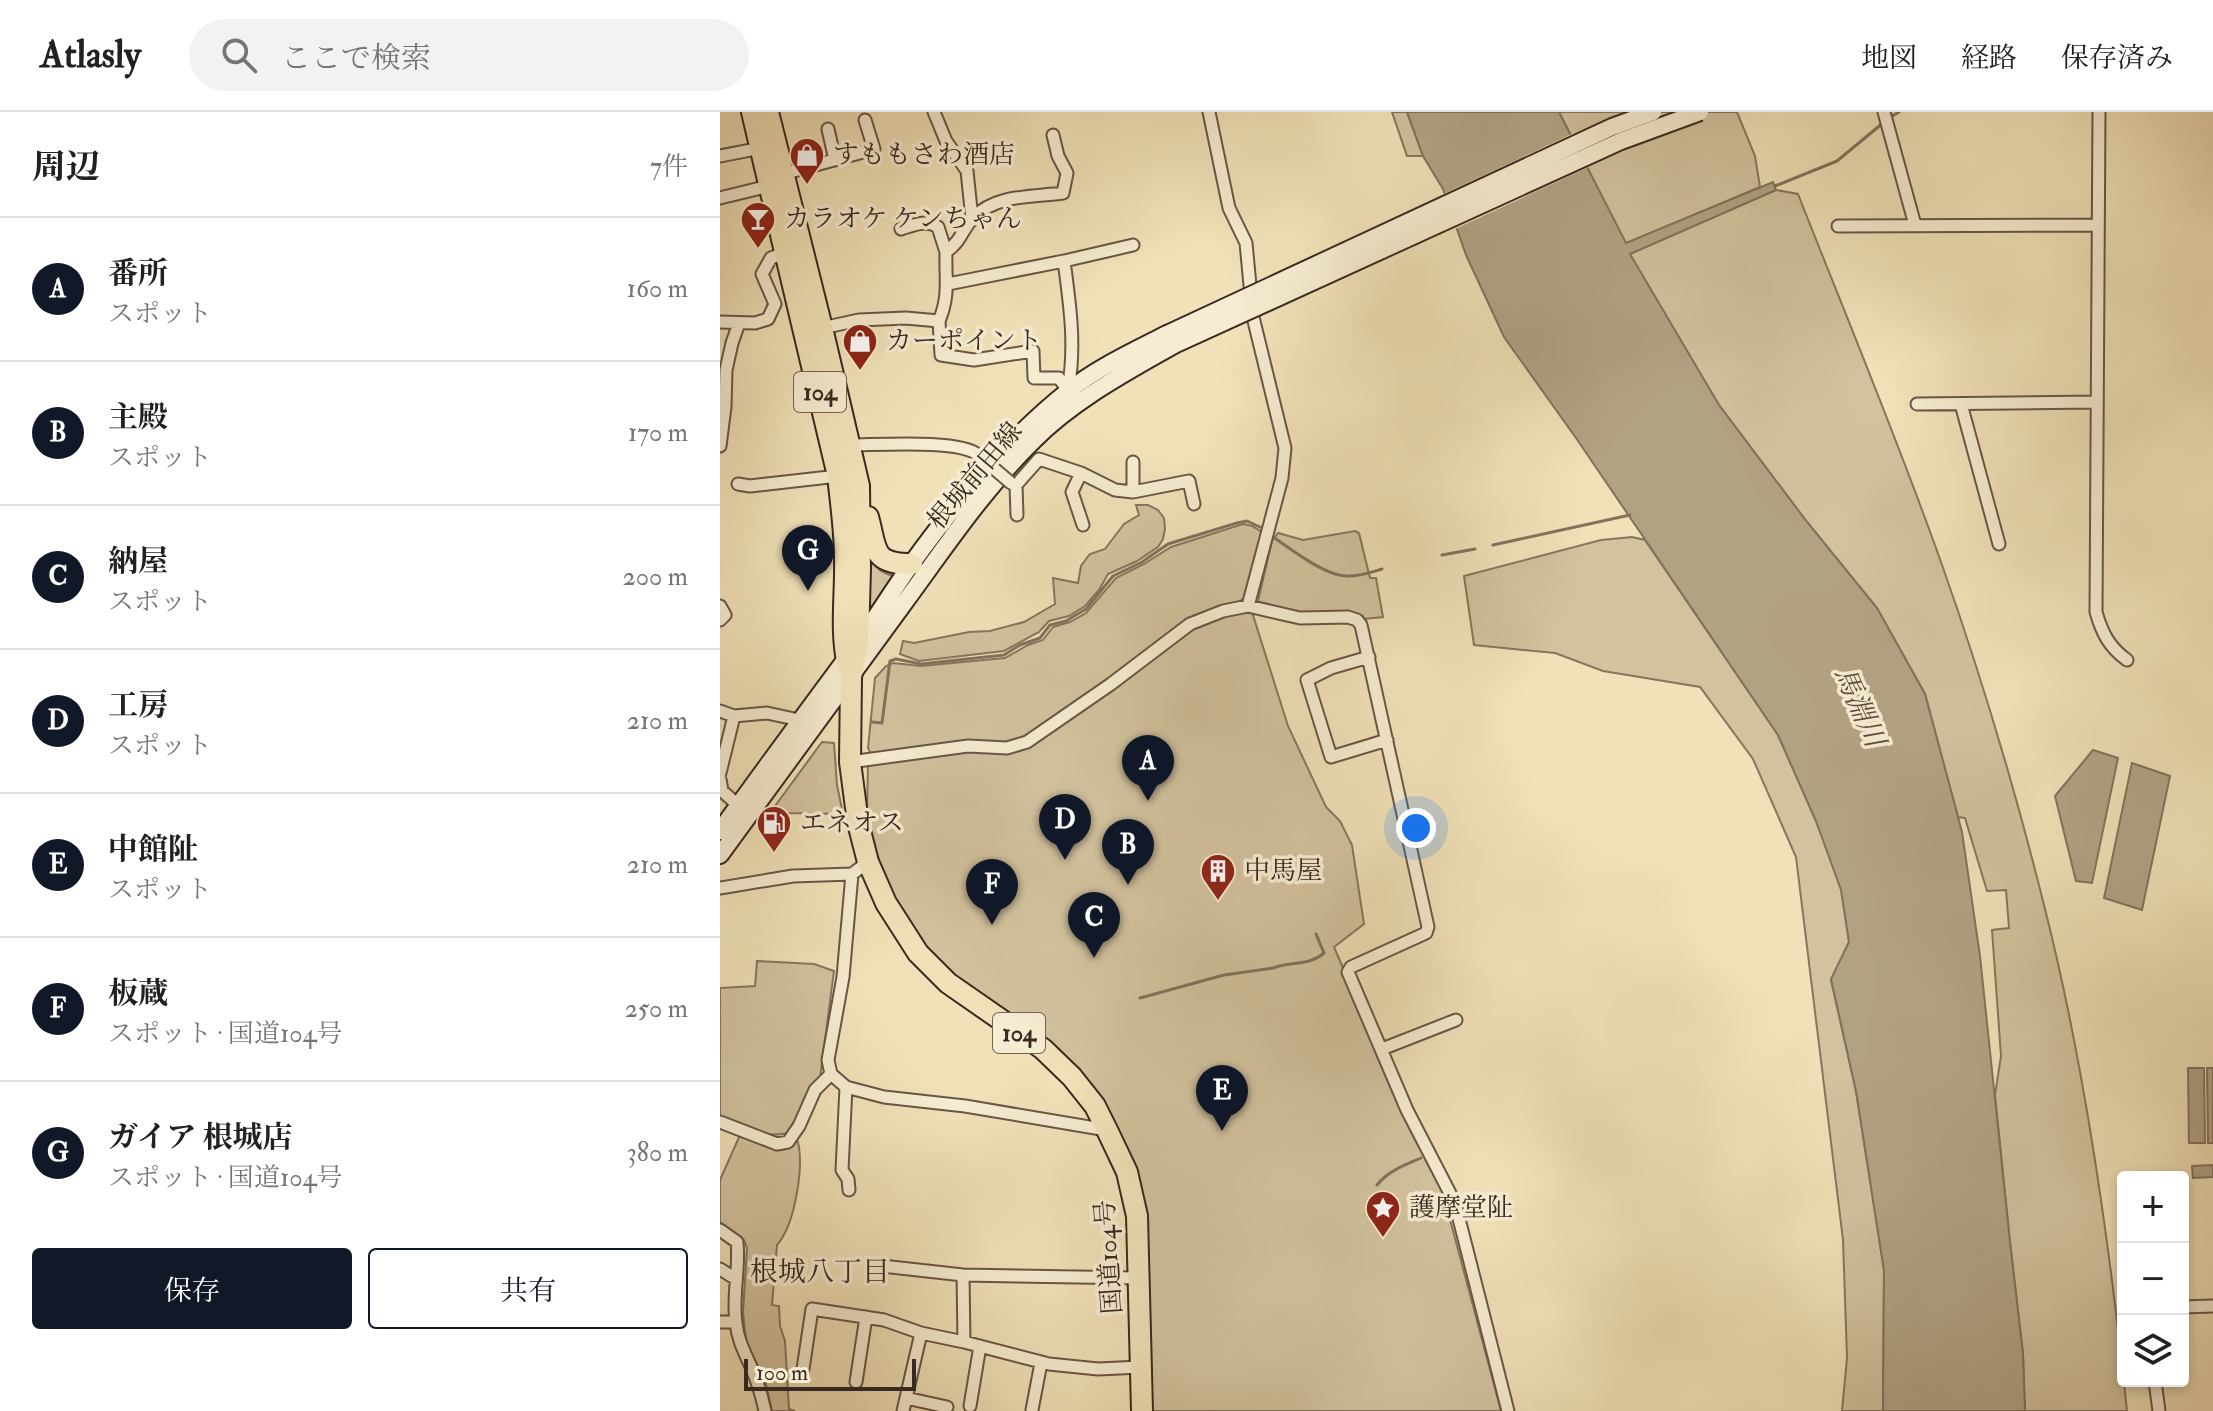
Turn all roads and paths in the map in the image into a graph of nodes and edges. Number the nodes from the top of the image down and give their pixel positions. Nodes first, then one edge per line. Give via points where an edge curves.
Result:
1 (752, 112) edge
2 (768, 112) edge
3 (934, 112) edge
4 (1209, 112) edge
5 (1653, 112) edge
6 (1700, 112) edge
7 (1884, 112) edge
8 (2099, 112) edge
9 (865, 120) dead end
10 (828, 129) dead end
11 (1053, 135) dead end
12 (761, 148) junction
13 (720, 156) edge
14 (835, 160) junction
15 (776, 180) junction
16 (720, 198) edge
17 (972, 219) junction
18 (1915, 225) junction
19 (2097, 225) junction
20 (1838, 226) dead end
21 (901, 229) dead end
22 (1133, 245) dead end
23 (794, 249) junction
24 (946, 252) junction
25 (1064, 261) junction
26 (948, 284) junction
27 (939, 321) junction
28 (720, 322) edge
29 (739, 323) junction
30 (822, 328) junction
31 (1171, 340) junction
32 (1073, 398) junction
33 (2096, 402) junction
34 (1917, 404) dead end
35 (1961, 404) junction
36 (851, 445) junction
37 (720, 446) edge
38 (1133, 462) dead end
39 (1081, 473) junction
40 (838, 476) junction
41 (738, 484) dead end
42 (1014, 484) junction
43 (859, 486) junction
44 (1133, 492) junction
45 (1194, 504) dead end
46 (1017, 515) dead end
47 (1083, 525) dead end
48 (1999, 544) dead end
49 (912, 564) junction
50 (720, 606) edge
51 (1248, 606) junction
52 (720, 620) edge
53 (1369, 657) junction
54 (852, 659) junction
55 (2127, 660) dead end
56 (720, 711) edge
57 (734, 716) junction
58 (799, 720) junction
59 (1387, 740) junction
60 (723, 743) edge
61 (850, 762) junction
62 (720, 773) edge
63 (720, 779) edge
64 (738, 805) junction
65 (720, 831) edge
66 (720, 855) edge
67 (860, 868) junction
68 (720, 888) edge
69 (1456, 1020) dead end
70 (1382, 1049) junction
71 (831, 1074) junction
72 (846, 1087) junction
73 (720, 1122) edge
74 (1107, 1130) junction
75 (849, 1190) dead end
76 (720, 1230) edge
77 (882, 1266) dead end
78 (720, 1269) edge
79 (963, 1275) junction
80 (1139, 1278) junction
81 (736, 1279) junction
82 (2213, 1306) edge
83 (2189, 1307) edge
84 (866, 1317) junction
85 (720, 1322) edge
86 (736, 1322) junction
87 (921, 1333) junction
88 (964, 1342) junction
89 (980, 1346) junction
90 (1041, 1363) junction
91 (1141, 1367) junction
92 (803, 1369) dead end
93 (856, 1382) dead end
94 (2156, 1387) edge
95 (906, 1398) junction
96 (970, 1406) dead end
97 (947, 1407) dead end
98 (1032, 1410) edge
99 (765, 1411) edge
100 (903, 1411) edge
101 (1142, 1411) edge
102 (1508, 1411) edge
103 (2159, 1411) edge

1 - 12 highway, 国道104号 / 104
2 - 15 highway, 国道104号 / 104
3 - 17 street via 967,171
4 - 51 street via 1229,208 1246,243 1253,317 1285,448
5 - 31 street, bridge
6 - 31 street, bridge via 1621,141
7 - 18 street
8 - 19 street
9 - 14 street via 874,149
10 - 14 street
11 - 17 street via 1067,173 1063,193 997,202
12 - 13 street
12 - 15 highway, 国道104号 / 104
14 - 15 street
15 - 16 street
15 - 23 highway, 国道104号 / 104
17 - 24 street
18 - 19 street
18 - 20 street
19 - 33 street
21 - 24 street via 931,223 938,227
22 - 25 street
23 - 29 street via 771,258 762,274 775,304 768,319
23 - 30 highway, 国道104号 / 104
23 - 40 highway, 国道104号 / 104
24 - 26 street
25 - 26 street
25 - 32 street
26 - 27 street
27 - 30 street via 859,320
27 - 32 street via 941,355 974,360 1033,351 1034,378 1059,378
28 - 29 street
29 - 37 street via 726,370
30 - 36 highway, 国道104号 / 104
31 - 32 street, 根城前田線 via 1112,380
32 - 49 street, 根城前田線 via 1007,447
32 - 54 street, 根城前田線 via 973,507
33 - 35 street
33 - 55 street via 2096,612 2103,634
34 - 35 street
35 - 48 street
36 - 42 street, bridge via 971,449
36 - 43 highway, 国道104号 / 104
38 - 44 street
39 - 42 street via 1039,459
39 - 44 street via 1115,490
39 - 47 street via 1072,492
40 - 41 street
40 - 54 highway, 国道104号 / 104 via 846,560 843,634
42 - 46 street
43 - 49 highway via 878,555 893,564
43 - 54 highway, 国道104号 / 104 via 860,568
44 - 45 street via 1189,481
49 - 54 street, 根城前田線
50 - 52 street via 725,615
51 - 53 street via 1300,618 1357,620
51 - 61 street via 1190,624 1027,742
53 - 59 street
53 - 59 street via 1307,680 1331,757
54 - 58 street
54 - 61 highway, 国道104号 / 104
54 - 66 street
56 - 57 street
57 - 58 street via 767,713
57 - 60 street
58 - 64 street
59 - 70 street via 1428,927 1426,933 1348,972
60 - 62 street
61 - 67 highway, 国道104号 / 104
63 - 64 street via 722,791
64 - 65 street
67 - 68 street
67 - 71 street via 828,1060
67 - 74 highway, 国道104号 / 104 via 918,953 948,983 1043,1049 1095,1106
69 - 70 street
70 - 102 street via 1455,1203
71 - 72 street
71 - 73 street via 815,1090 788,1142 777,1144
72 - 74 street
72 - 75 street via 842,1170
74 - 80 highway, 国道104号 / 104 via 1127,1172 1137,1216
76 - 81 street via 737,1242
77 - 79 street
78 - 81 street
79 - 80 street
79 - 88 street
80 - 91 highway, 国道104号 / 104
81 - 86 street
82 - 83 street
84 - 87 street
84 - 92 street via 812,1309
84 - 93 street
85 - 86 street
86 - 99 street
87 - 88 street
87 - 95 street
88 - 89 street
89 - 90 street
89 - 96 street
90 - 91 street
90 - 98 street
91 - 101 highway, 国道104号 / 104
94 - 103 street
95 - 97 street
95 - 100 street

